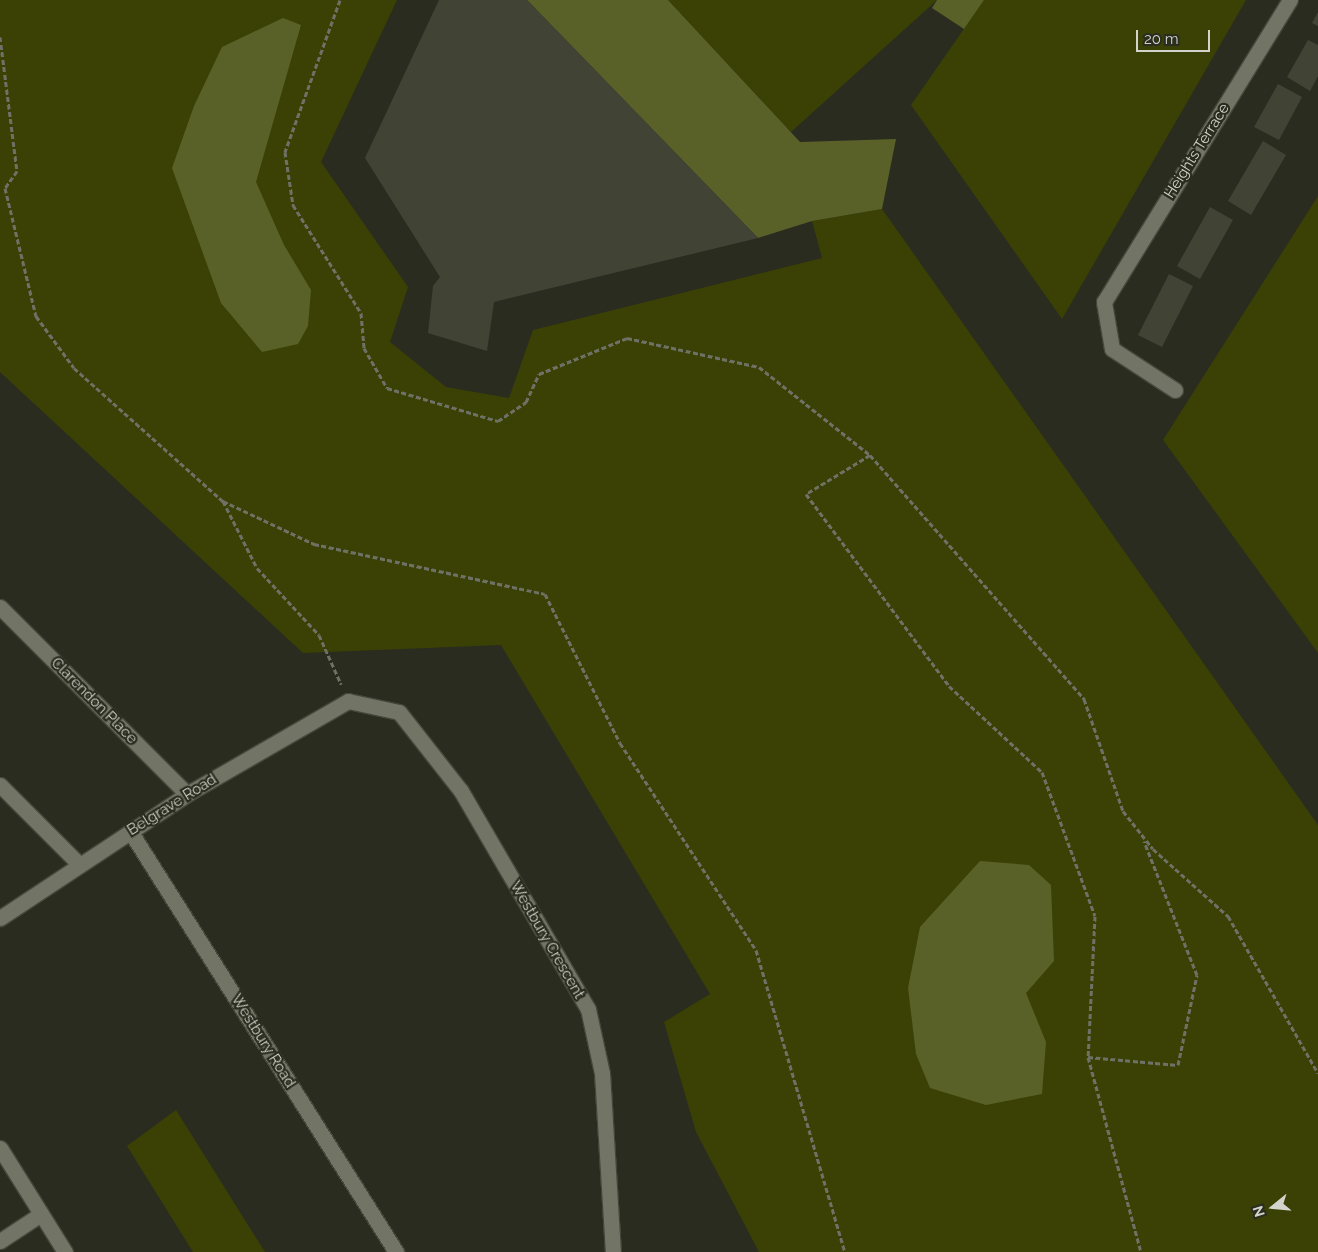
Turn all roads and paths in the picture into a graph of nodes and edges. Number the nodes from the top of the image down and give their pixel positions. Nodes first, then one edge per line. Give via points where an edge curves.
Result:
1 (340, 0) edge
2 (1290, 0) edge
3 (0, 37) edge
4 (1175, 390) dead end
5 (870, 455) junction
6 (223, 501) junction
7 (0, 607) edge
8 (348, 701) junction
9 (0, 785) edge
10 (188, 794) junction
11 (130, 831) junction
12 (1143, 837) junction
13 (79, 864) junction
14 (0, 918) edge
15 (1088, 1057) junction
16 (1318, 1073) edge
17 (0, 1148) edge
18 (41, 1214) junction
19 (0, 1241) edge
20 (65, 1252) edge
21 (396, 1252) edge
22 (613, 1252) edge
23 (845, 1252) edge
24 (1141, 1252) edge

1 - 5 path via 285,152 293,205 361,313 364,348 387,388 498,422 526,402 539,374 627,338 759,366
2 - 4 street, Heights Terrace via 1104,302 1112,349
3 - 6 path via 17,171 5,188 36,316 74,368
5 - 12 path via 1084,699 1123,811
5 - 15 path via 806,494 949,686 1042,772 1095,916
6 - 8 path via 257,568 319,635
6 - 23 path via 314,544 545,594 620,743 756,950
7 - 10 street, Clarendon Place
8 - 10 street, Belgrave Road
8 - 22 street, Westbury Crescent via 399,712 461,791 588,1009 602,1072
9 - 13 street
10 - 11 street, Belgrave Road
11 - 13 street, Belgrave Road
11 - 21 street, Westbury Road
12 - 15 path via 1197,975 1178,1065
12 - 16 path via 1228,916
13 - 14 street, Belgrave Road
15 - 24 path
17 - 18 street
18 - 19 street
18 - 20 street

